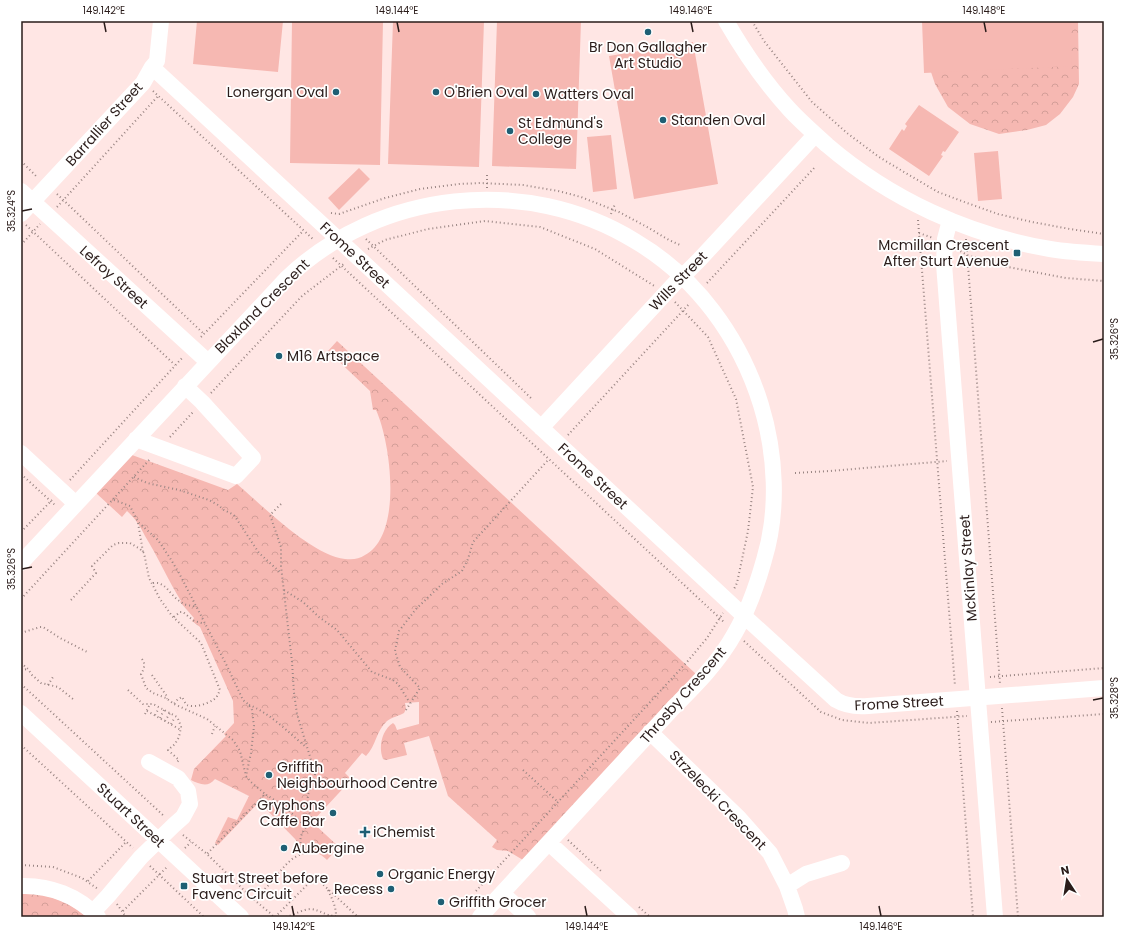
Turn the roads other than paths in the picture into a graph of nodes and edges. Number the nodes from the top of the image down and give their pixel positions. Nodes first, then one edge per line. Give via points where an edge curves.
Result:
1 (161, 21) edge
2 (726, 21) edge
3 (152, 67) junction
4 (815, 135) junction
5 (27, 196) edge
6 (23, 219) edge
7 (950, 220) junction
8 (338, 239) junction
9 (1104, 254) edge
10 (682, 277) junction
11 (208, 362) junction
12 (185, 386) junction
13 (540, 428) junction
14 (136, 439) junction
15 (21, 453) edge
16 (76, 504) junction
17 (21, 563) edge
18 (747, 609) junction
19 (1104, 688) edge
20 (978, 698) junction
21 (21, 713) edge
22 (650, 732) junction
23 (149, 762) dead end
24 (158, 840) junction
25 (549, 843) junction
26 (842, 863) dead end
27 (21, 886) edge
28 (787, 886) junction
29 (502, 893) junction
30 (96, 914) edge
31 (241, 917) edge
32 (480, 917) edge
33 (528, 917) edge
34 (630, 917) edge
35 (797, 917) edge
36 (995, 917) edge

1 - 3 street, Barrallier Street via 157,61
2 - 4 street via 772,88
3 - 5 street, Barrallier Street via 143,83 47,186
3 - 8 street, Frome Street
4 - 7 street via 884,187
4 - 10 street, Wills Street
5 - 6 street, Barrallier Street
5 - 11 street, Lefroy Street
7 - 9 street via 1024,244
7 - 20 street, McKinlay Street via 944,257
8 - 10 street, Blaxland Crescent via 375,220 418,207 481,200 528,203 584,217 615,230 633,239
8 - 11 street, Blaxland Crescent via 290,274
8 - 13 street, Frome Street
10 - 13 street, Wills Street
10 - 18 street, Throsby Crescent via 713,310 738,349 755,388 768,430 773,469 773,512 767,552
11 - 12 street, Blaxland Crescent
12 - 14 street, Blaxland Crescent
12 - 14 street via 253,458 236,476
13 - 18 street, Frome Street via 564,440
14 - 16 street, Blaxland Crescent
15 - 16 street via 56,496
16 - 17 street, Blaxland Crescent
18 - 20 street, Frome Street via 831,697 846,705 859,707
18 - 22 street, Throsby Crescent via 731,640 698,683
19 - 20 street, Frome Street
20 - 36 street, McKinlay Street
21 - 24 street, Stuart Street
22 - 25 street, Throsby Crescent
22 - 28 street, Strzelecki Crescent via 739,818 770,853
23 - 24 street via 178,778 188,791 190,804 183,817
24 - 30 street via 108,896
24 - 31 street, Stuart Street
25 - 29 street, Throsby Crescent
25 - 34 street
26 - 28 street via 806,874
27 - 30 street via 42,887 60,892 78,900
28 - 35 street, Strzelecki Crescent
29 - 32 street, Throsby Crescent
29 - 33 street

